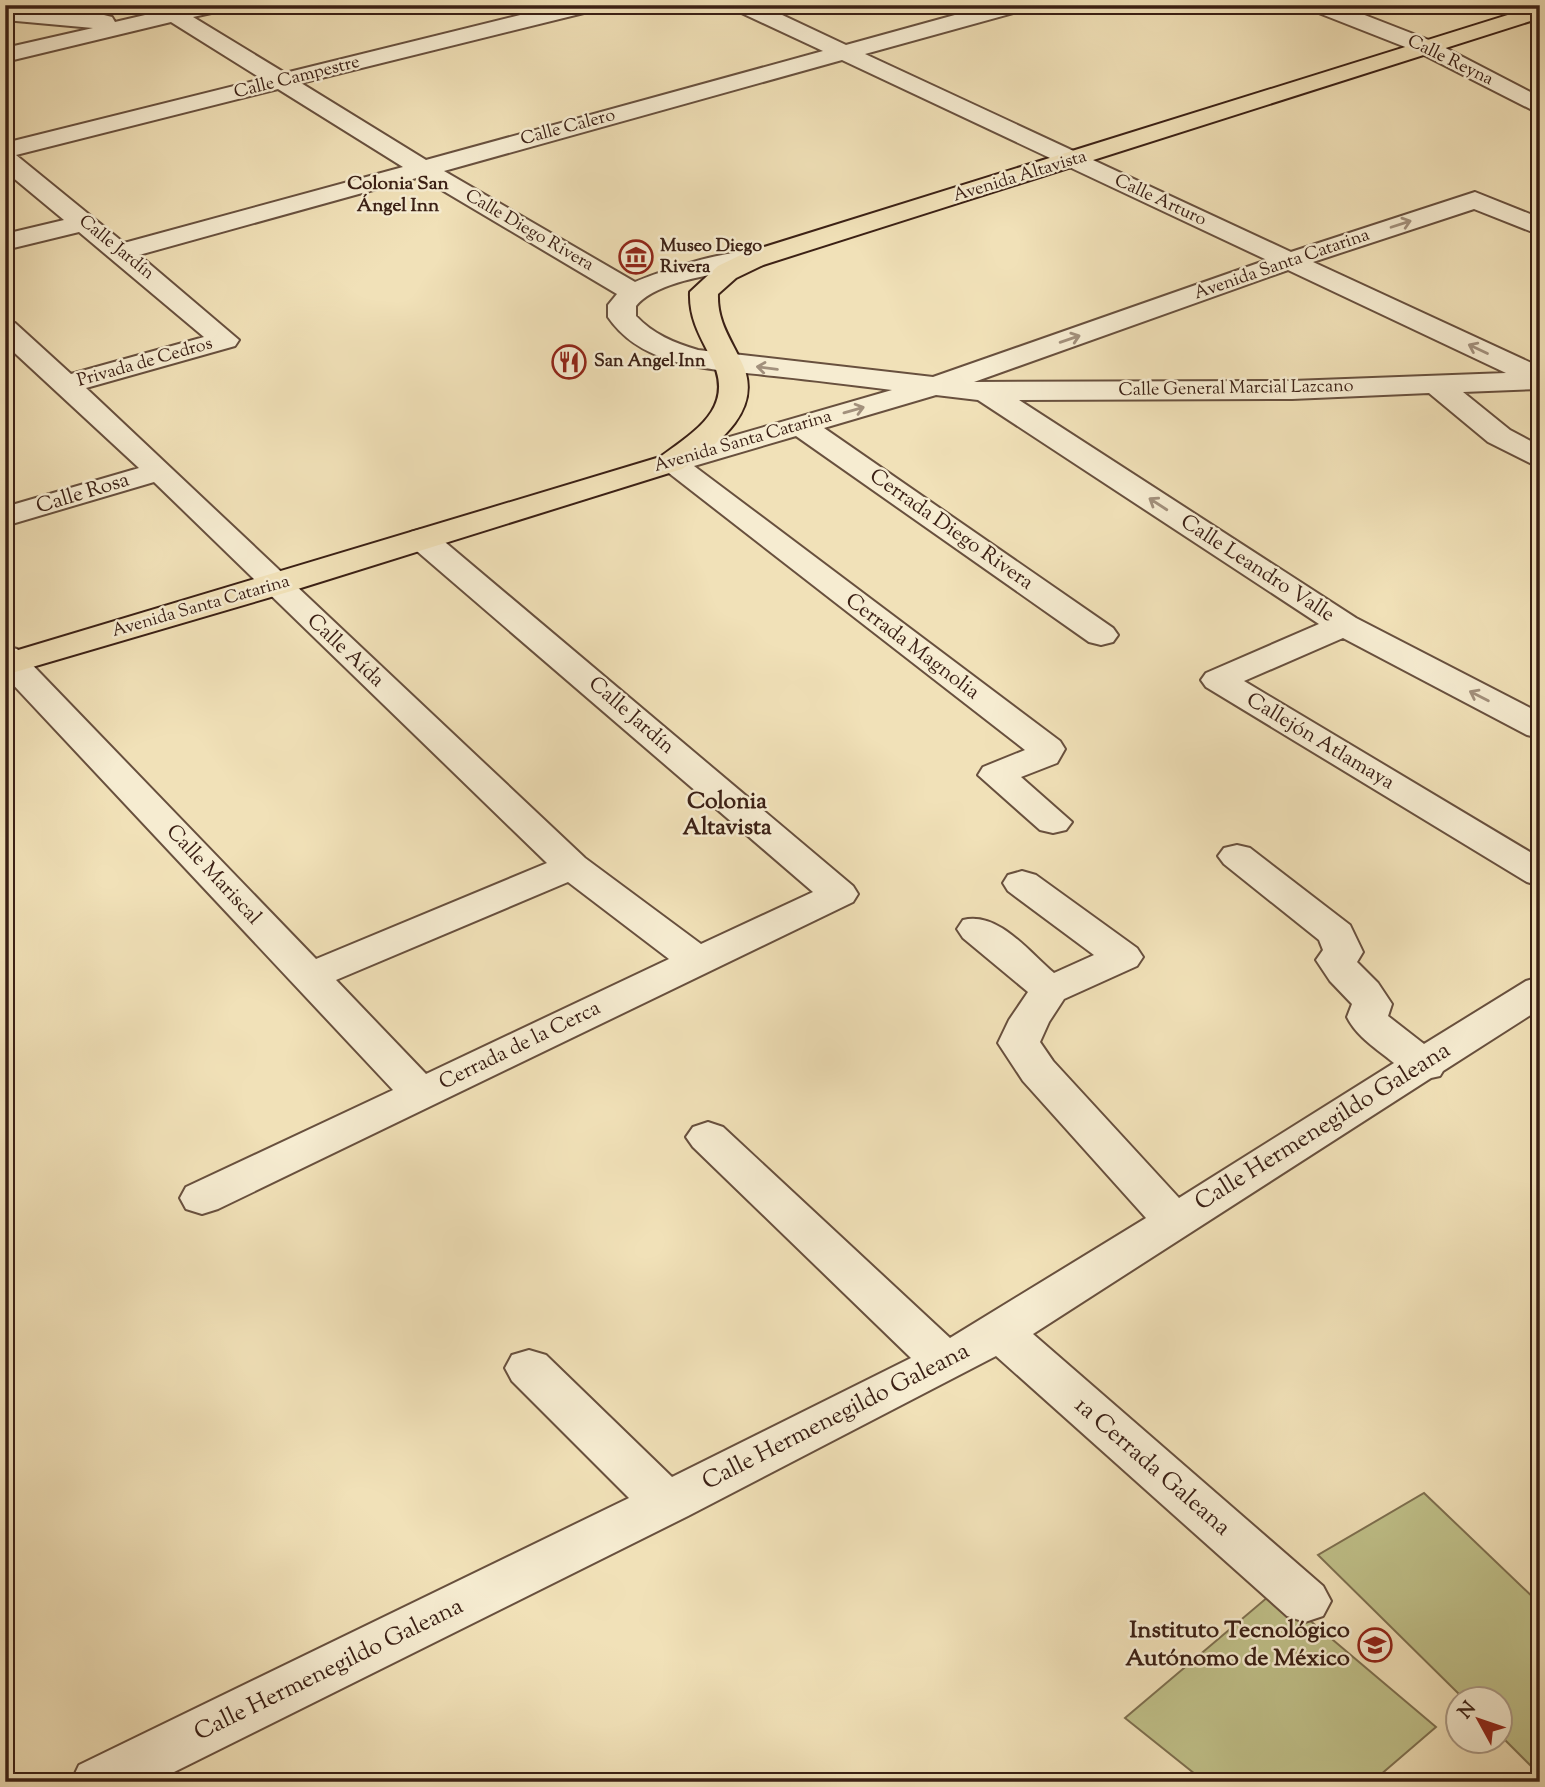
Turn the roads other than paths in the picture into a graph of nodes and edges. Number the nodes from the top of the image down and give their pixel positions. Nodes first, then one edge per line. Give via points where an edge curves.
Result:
1 (217, 5) edge
2 (588, 5) edge
3 (743, 5) edge
4 (1016, 5) edge
5 (1319, 5) edge
6 (1540, 11) edge
7 (18, 13) edge
8 (174, 15) junction
9 (134, 25) junction
10 (1426, 47) junction
11 (844, 52) junction
12 (5, 55) edge
13 (281, 81) junction
14 (1540, 107) edge
15 (5, 150) edge
16 (5, 158) edge
17 (1073, 160) junction
18 (422, 168) junction
19 (84, 223) junction
20 (1540, 227) edge
21 (5, 242) edge
22 (121, 252) junction
23 (754, 259) junction
24 (1289, 261) junction
25 (633, 292) junction
26 (5, 329) edge
27 (225, 340) joint
28 (38, 360) junction
29 (729, 363) junction
30 (5, 369) edge
31 (1540, 379) edge
32 (1436, 384) junction
33 (65, 386) junction
34 (932, 387) junction
35 (986, 392) junction
36 (800, 425) junction
37 (1540, 459) edge
38 (671, 463) junction
39 (160, 471) junction
40 (5, 517) edge
41 (422, 539) junction
42 (276, 585) junction
43 (1345, 625) junction
44 (1101, 635) dead end
45 (7, 661) edge
46 (1540, 727) edge
47 (1053, 822) dead end
48 (1237, 856) dead end
49 (572, 866) junction
50 (1540, 874) edge
51 (1022, 883) dead end
52 (839, 894) joint
53 (977, 929) dead end
54 (696, 961) junction
55 (309, 976) junction
56 (1050, 990) junction
57 (1540, 990) edge
58 (1425, 1066) junction
59 (420, 1094) junction
60 (708, 1137) dead end
61 (202, 1198) dead end
62 (1173, 1220) junction
63 (1000, 1332) junction
64 (945, 1362) junction
65 (529, 1368) dead end
66 (670, 1502) junction
67 (1305, 1601) dead end
68 (99, 1782) edge

1 - 8 street
2 - 13 street, Calle Campestre
3 - 11 street, Calle Arturo
4 - 11 street, Calle Calero
5 - 10 street, Calle Reyna
6 - 10 main road, Avenida Altavista
7 - 9 street
8 - 9 street
8 - 13 street, Calle Diego Rivera
9 - 12 street
10 - 14 street, Calle Reyna
10 - 17 main road, Avenida Altavista
11 - 17 street, Calle Arturo
11 - 18 street, Calle Calero
13 - 15 street, Calle Campestre
13 - 18 street, Calle Diego Rivera
16 - 19 street, Calle Jardín
17 - 23 main road, Avenida Altavista
17 - 24 street, Calle Arturo
18 - 22 street, Calle Calero
18 - 25 street, Calle Diego Rivera
19 - 21 street
19 - 22 street, Calle Jardín
24 -> 20 street, Avenida Santa Catarina via 1475,200
22 - 27 street, Calle Jardín
23 - 25 street
23 - 29 main road, Avenida Altavista via 727,272 704,292 706,324
31 -> 24 street, Calle Arturo
34 -> 24 street, Avenida Santa Catarina
25 - 29 street via 622,305 622,317 644,338 668,350
26 - 28 street, Calle Aída
27 - 33 street, Privada de Cedros
28 - 30 street
28 - 33 street, Calle Aída
34 -> 29 street
29 - 38 main road, Avenida Altavista via 736,397 729,411 700,442
31 - 32 street, Calle General Marcial Lazcano
32 - 35 street, Calle General Marcial Lazcano
32 - 37 street via 1499,436
33 - 39 street, Calle Aída
34 - 35 street, Calle General Marcial Lazcano
36 -> 34 street, Avenida Santa Catarina
43 -> 35 street, Calle Leandro Valle
36 - 38 street, Avenida Santa Catarina
36 - 44 street, Cerrada Diego Rivera
38 - 41 main road, Avenida Santa Catarina
38 - 47 street, Cerrada Magnolia via 1047,749 1044,755 996,775
39 - 40 street, Calle Rosa
39 - 42 street, Calle Aída
41 - 42 main road, Avenida Santa Catarina
41 - 52 street, Calle Jardín
42 - 45 main road, Avenida Santa Catarina
42 - 49 street, Calle Aída
46 -> 43 street, Calle Leandro Valle
43 - 50 street, Callejón Atlamaya via 1218,680
45 - 55 street, Calle Mariscal
48 - 58 street via 1336,933 1343,951 1336,960 1372,1004 1367,1017 1370,1024
49 - 54 street, Calle Aída
49 - 55 street
51 - 56 street via 1123,957
52 - 54 street, Cerrada de la Cerca
53 - 56 street
54 - 59 street, Cerrada de la Cerca
55 - 59 street, Calle Mariscal
56 - 62 street via 1019,1043 1038,1071
57 - 58 street, Calle Hermenegildo Galeana
58 - 62 street, Calle Hermenegildo Galeana
59 - 61 street, Cerrada de la Cerca
60 - 64 street
62 - 63 street, Calle Hermenegildo Galeana
63 - 64 street, Calle Hermenegildo Galeana
63 - 67 street, 1a Cerrada Galeana
64 - 66 street, Calle Hermenegildo Galeana
65 - 66 street
66 - 68 street, Calle Hermenegildo Galeana

